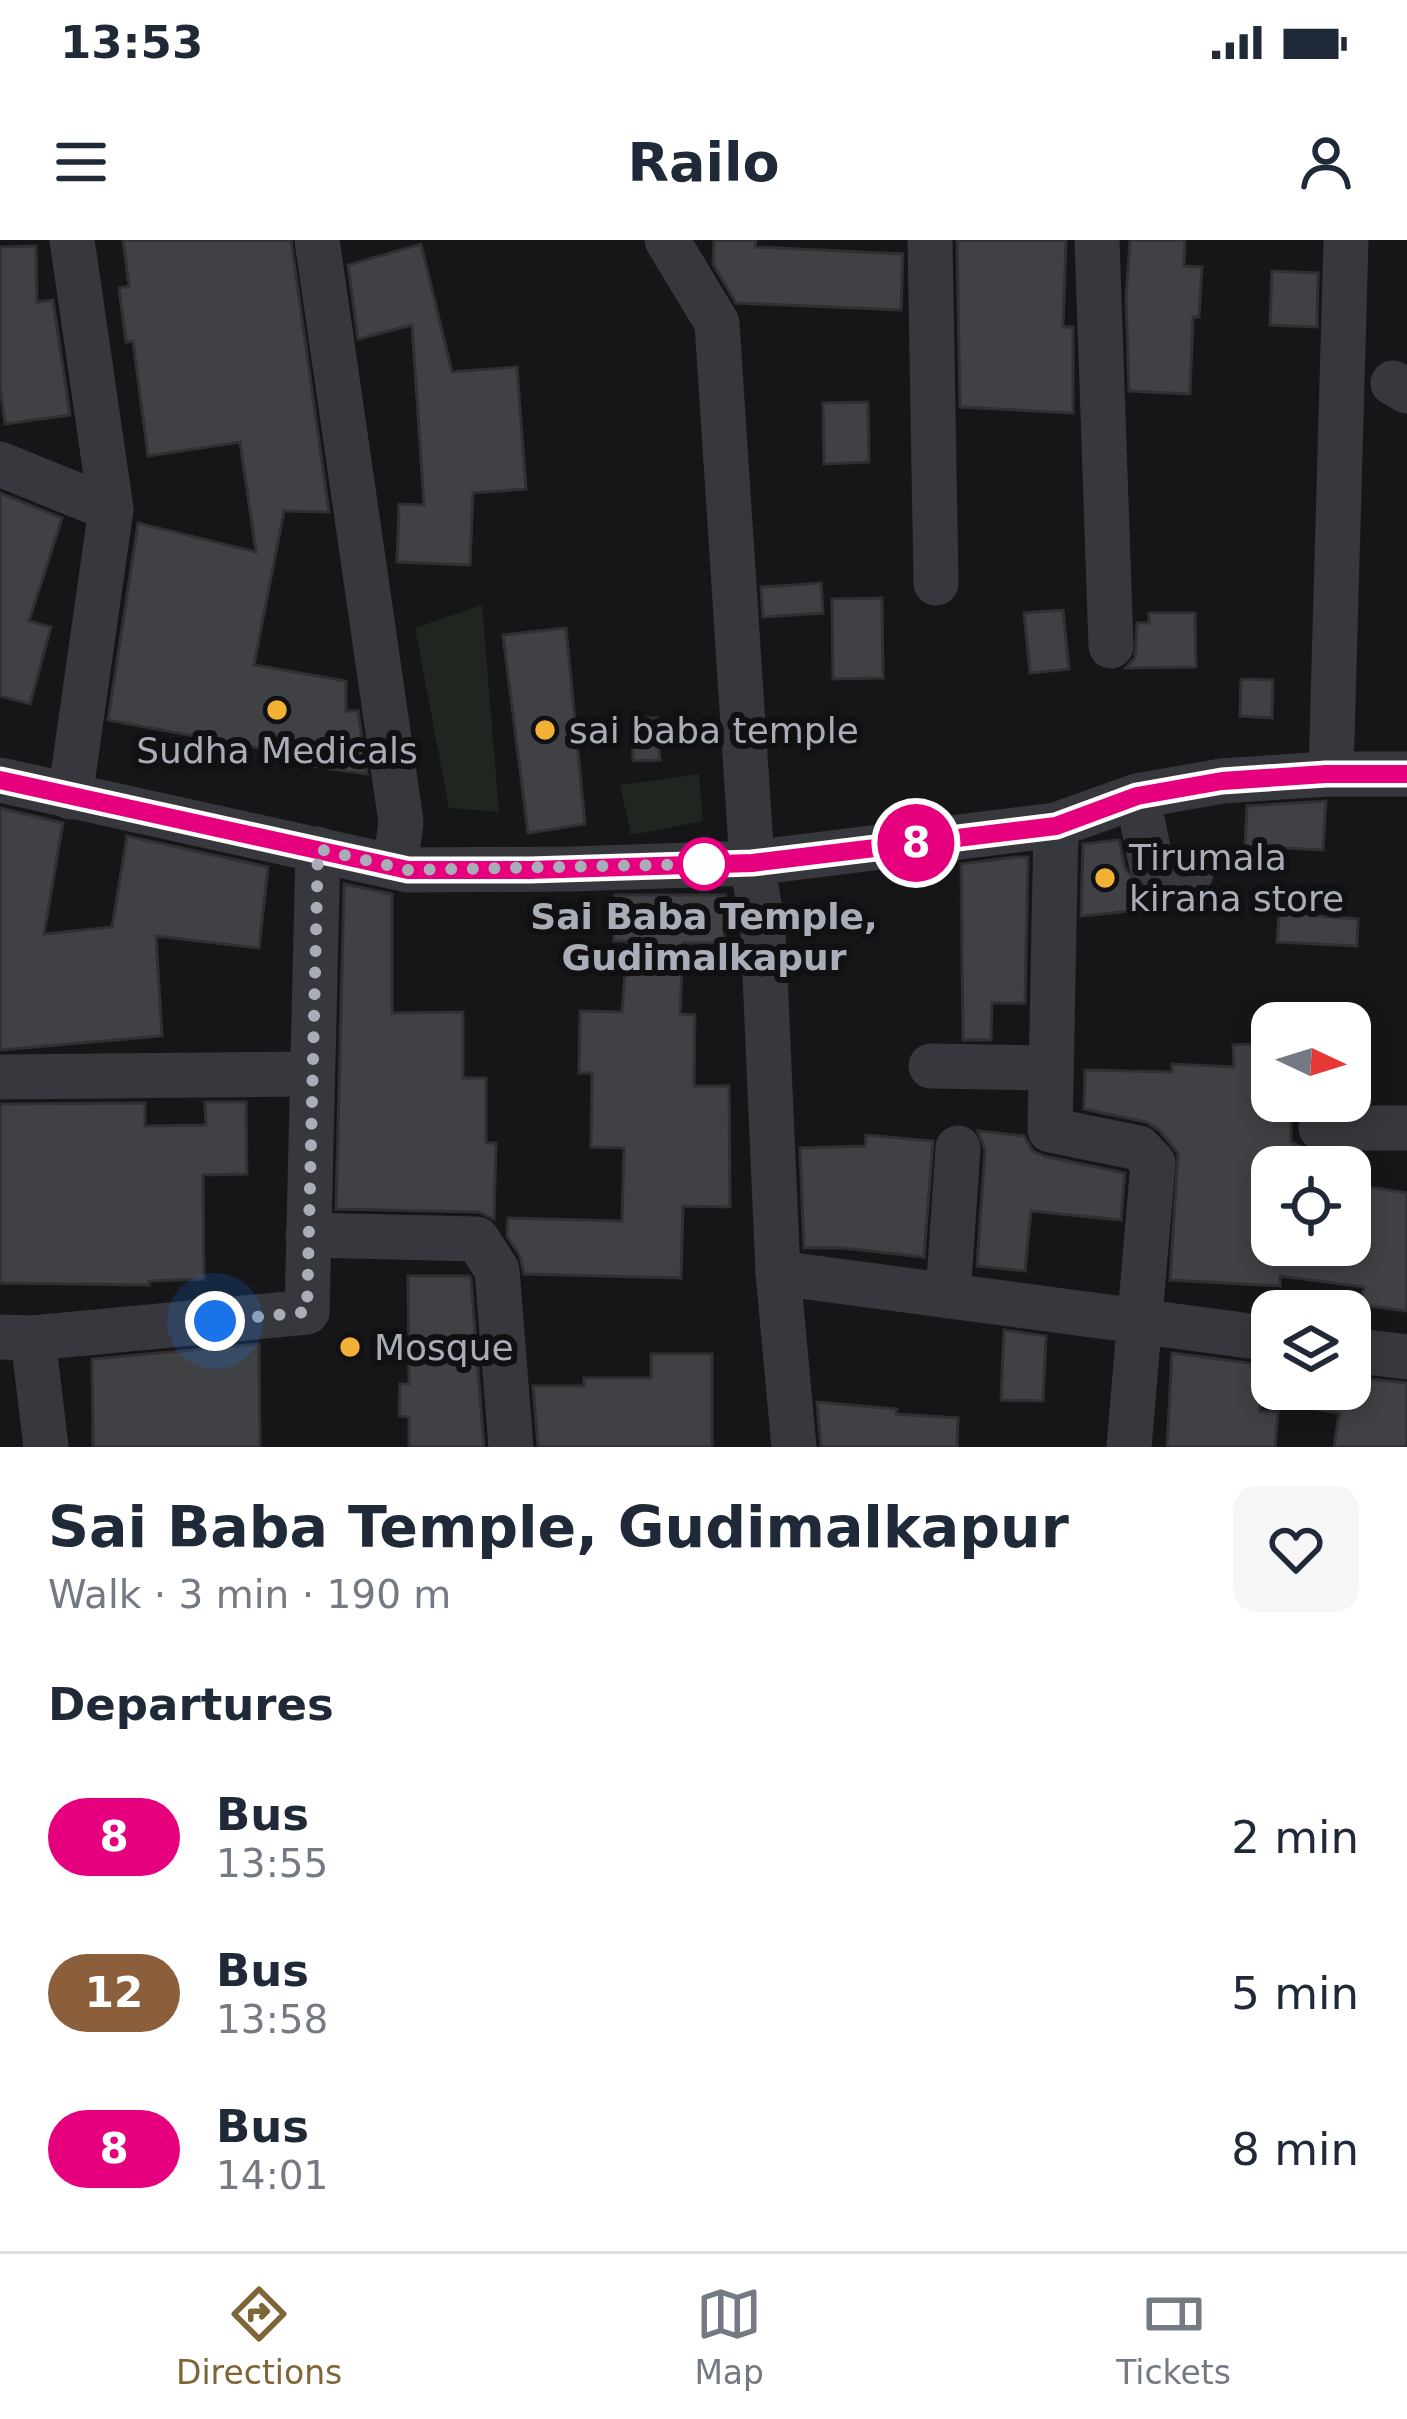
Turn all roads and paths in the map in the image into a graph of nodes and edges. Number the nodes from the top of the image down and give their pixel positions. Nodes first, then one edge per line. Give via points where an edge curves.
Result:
1 (71, 240) edge
2 (317, 240) edge
3 (667, 240) edge
4 (930, 240) edge
5 (1097, 240) edge
6 (1346, 240) edge
7 (0, 464) edge
8 (111, 509) junction
9 (936, 583) dead end
10 (1111, 646) dead end
11 (1331, 774) junction
12 (1407, 774) edge
13 (0, 780) edge
14 (70, 796) junction
15 (1137, 796) junction
16 (1056, 826) junction
17 (318, 849) junction
18 (752, 863) junction
19 (395, 867) junction
20 (1191, 873) dead end
21 (931, 1066) dead end
22 (1051, 1067) junction
23 (311, 1074) junction
24 (0, 1077) edge
25 (1321, 1128) dead end
26 (1407, 1128) edge
27 (958, 1148) dead end
28 (308, 1235) junction
29 (778, 1273) junction
30 (948, 1296) junction
31 (1137, 1322) junction
32 (1251, 1336) edge
33 (16, 1338) edge
34 (1371, 1353) edge
35 (1407, 1357) edge
36 (46, 1447) edge
37 (511, 1447) edge
38 (794, 1447) edge
39 (1129, 1447) edge

1 - 8 street
2 - 19 street via 401,822
3 - 18 street via 717,323
4 - 9 street
5 - 10 street
6 - 11 street
7 - 8 street
8 - 14 street
11 - 12 street
11 - 15 street
13 - 14 street
14 - 17 street
15 - 16 street
15 - 20 street via 1150,862 1163,872
16 - 18 street
16 - 22 street
17 - 19 street
17 - 23 street
18 - 19 street
18 - 29 street via 763,929
21 - 22 street
22 - 31 street via 1050,1130 1128,1145 1153,1163
23 - 24 street
23 - 28 street
25 - 26 street
27 - 30 street
28 - 33 street via 307,1312
28 - 37 street via 477,1240 496,1270
29 - 30 street
29 - 38 street
30 - 31 street
31 - 32 street
31 - 39 street
33 - 36 street
34 - 35 street

